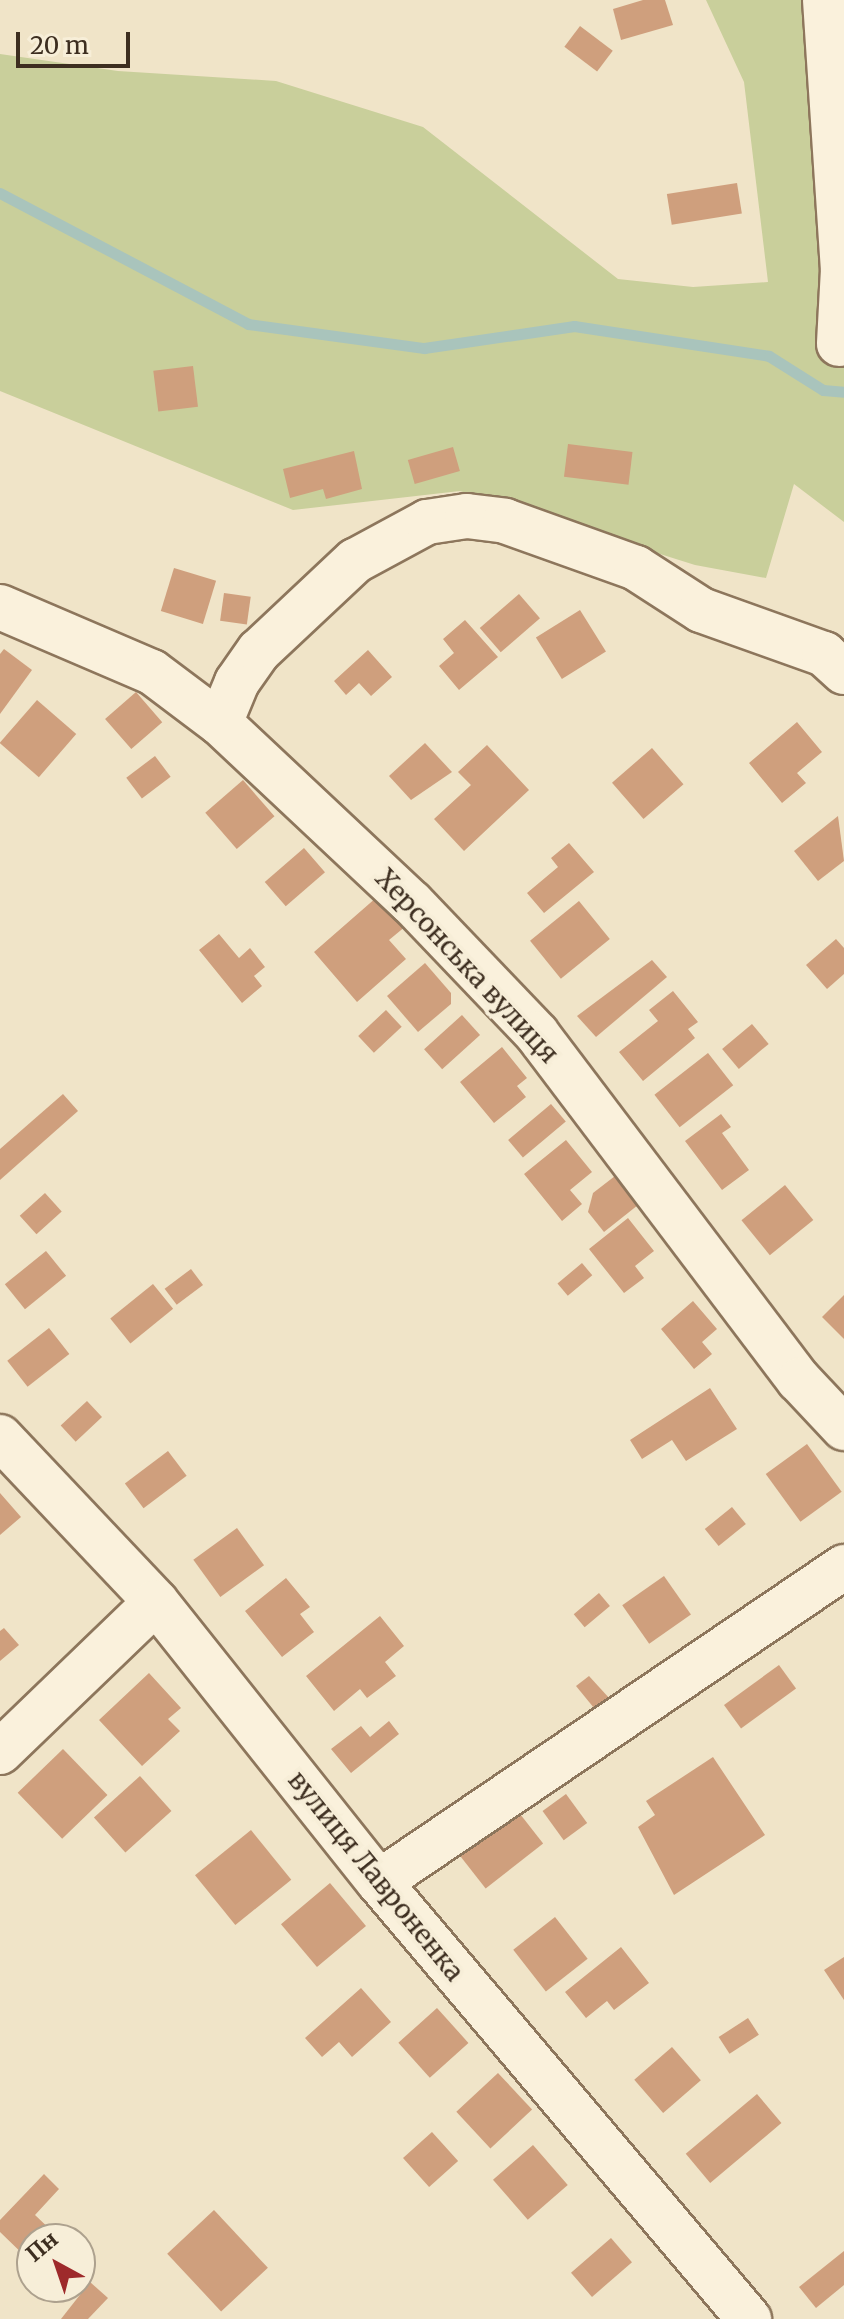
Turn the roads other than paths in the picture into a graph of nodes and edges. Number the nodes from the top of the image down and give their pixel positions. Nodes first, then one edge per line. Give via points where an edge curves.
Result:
1 (825, 0) edge
2 (839, 344) dead end
3 (0, 607) edge
4 (844, 672) edge
5 (220, 723) junction
6 (844, 1428) edge
7 (0, 1437) edge
8 (844, 1567) edge
9 (156, 1602) junction
10 (0, 1752) edge
11 (379, 1882) junction
12 (749, 2319) edge

1 - 2 street via 843,269
3 - 5 street, Херсонська вулиця via 46,621 152,672
4 - 5 street via 824,654 701,610 636,568 505,521 467,516 427,522 355,561 259,651 237,682
5 - 6 street, Херсонська вулиця via 412,903 537,1034 799,1380
7 - 9 street, вулиця Лавроненка
8 - 11 street
9 - 10 street
9 - 11 street, вулиця Лавроненка
11 - 12 street, вулиця Лавроненка

